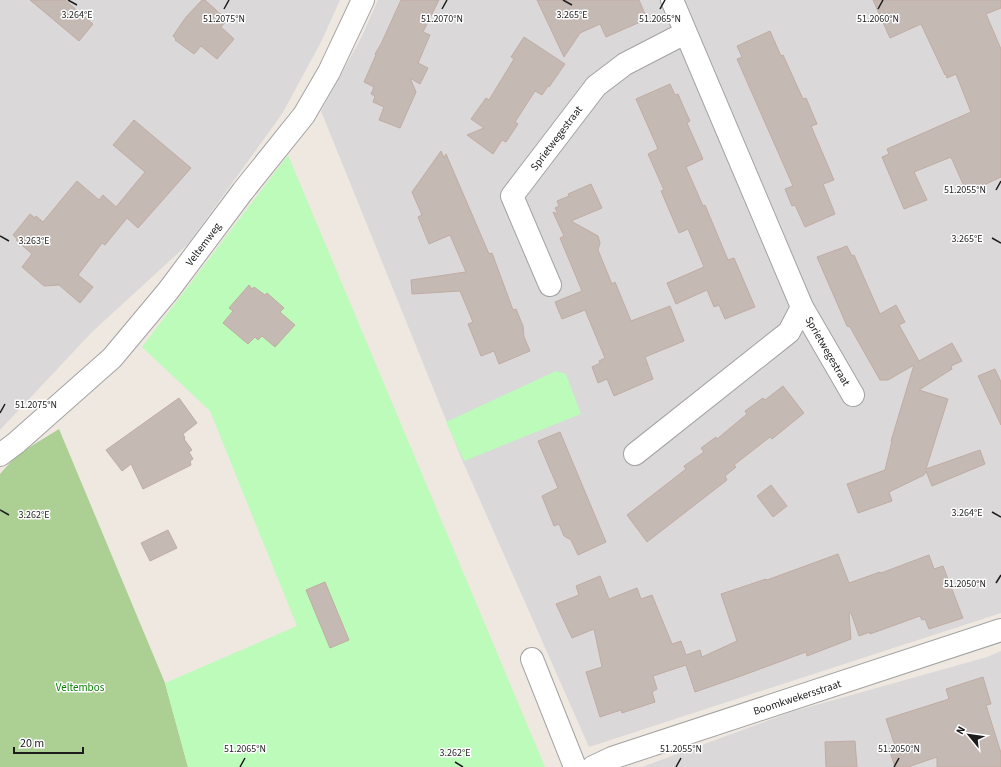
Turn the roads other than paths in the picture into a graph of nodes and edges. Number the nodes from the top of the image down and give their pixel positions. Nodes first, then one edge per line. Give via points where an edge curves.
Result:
1 (362, 0) edge
2 (672, 0) edge
3 (686, 33) junction
4 (550, 285) dead end
5 (802, 307) junction
6 (853, 395) dead end
7 (635, 454) dead end
8 (0, 455) edge
9 (1001, 630) edge
10 (532, 659) dead end
11 (575, 767) edge
12 (593, 767) edge

1 - 8 street, Veltemweg via 329,72 304,115 168,291 112,358
2 - 3 street, Sprietwegestraat
3 - 4 street, Sprietwegestraat via 625,64 596,86 512,196
3 - 5 street, Sprietwegestraat
5 - 6 street, Sprietwegestraat
5 - 7 street, Sprietwegestraat via 789,332
9 - 12 street, Boomkwekersstraat via 612,758
10 - 11 street

